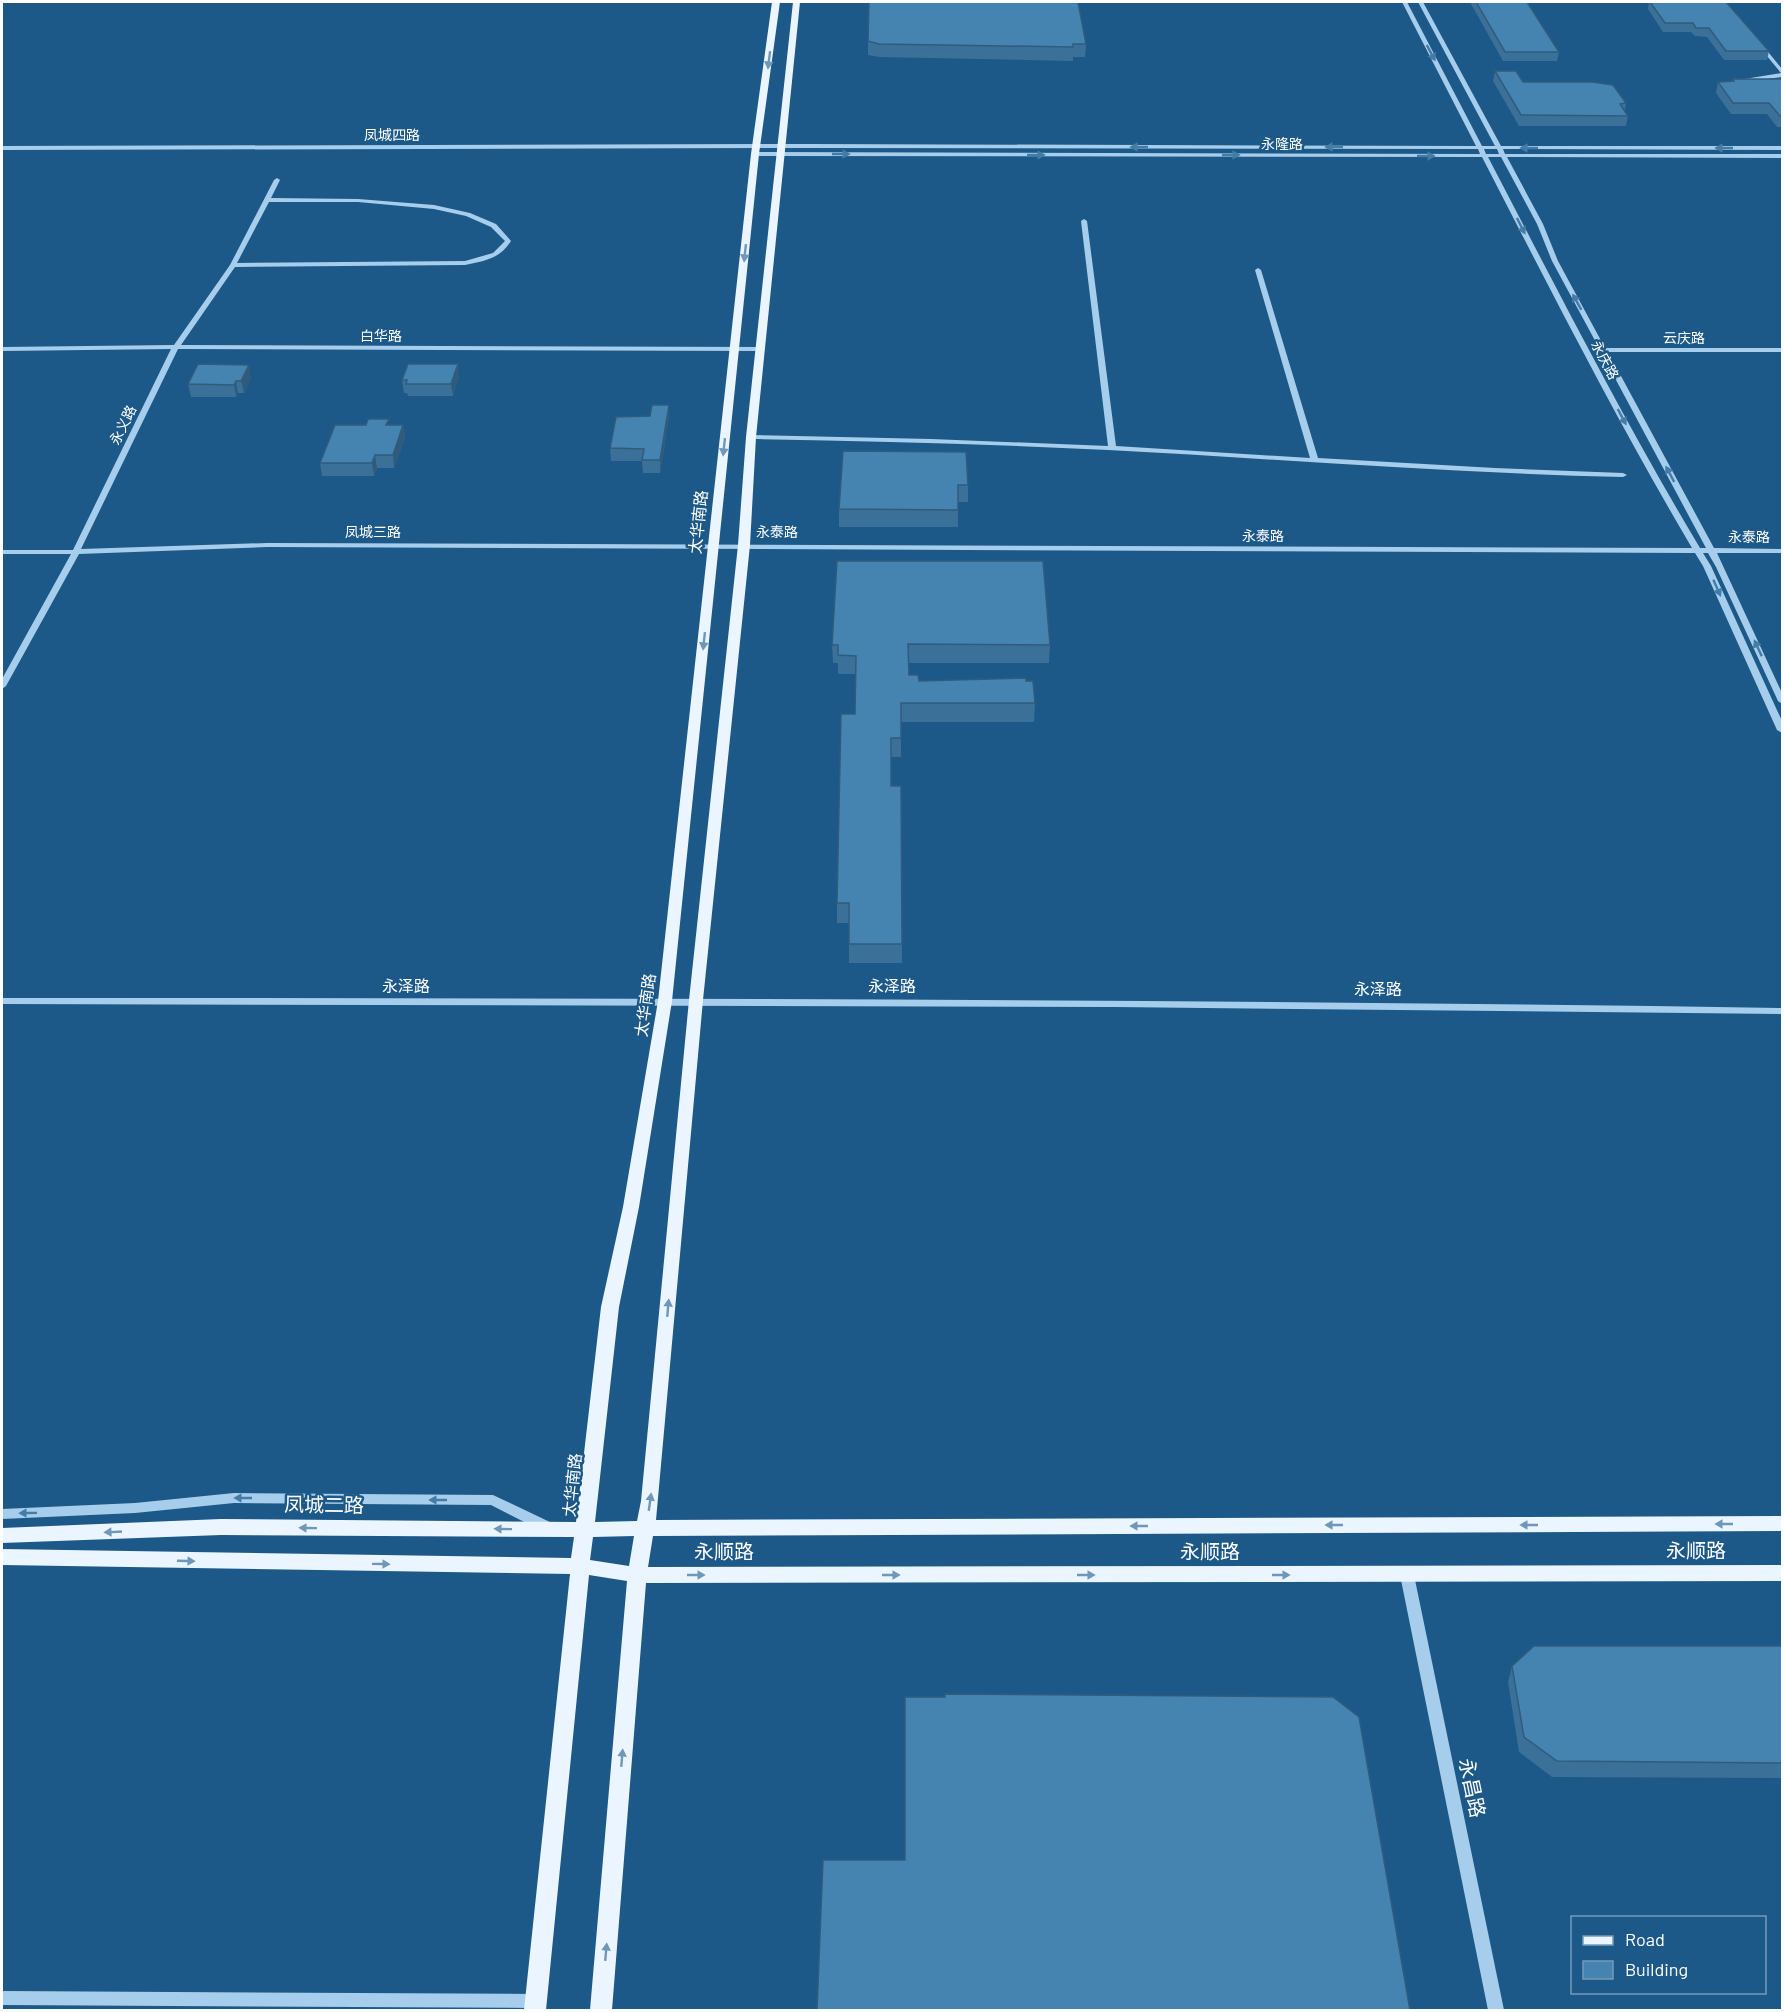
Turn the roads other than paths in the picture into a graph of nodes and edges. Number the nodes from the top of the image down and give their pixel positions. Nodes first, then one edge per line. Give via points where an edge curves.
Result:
1 (776, 2) edge
2 (797, 2) edge
3 (1404, 2) edge
4 (1420, 2) edge
5 (1754, 37) edge
6 (1782, 73) edge
7 (1731, 83) edge
8 (2, 148) edge
9 (1481, 148) junction
10 (1498, 148) junction
11 (1782, 148) edge
12 (782, 150) junction
13 (756, 151) junction
14 (2, 153) edge
15 (1485, 156) junction
16 (1503, 156) junction
17 (1782, 156) edge
18 (277, 180) dead end
19 (267, 200) junction
20 (1084, 221) dead end
21 (233, 265) junction
22 (1258, 270) dead end
23 (176, 347) junction
24 (2, 349) edge
25 (761, 349) junction
26 (735, 350) junction
27 (1586, 350) junction
28 (1603, 350) junction
29 (1782, 350) edge
30 (752, 436) junction
31 (1112, 448) junction
32 (1315, 461) junction
33 (1623, 476) dead end
34 (744, 545) junction
35 (714, 546) junction
36 (1712, 551) junction
37 (1782, 551) edge
38 (2, 552) edge
39 (76, 552) junction
40 (1697, 552) junction
41 (2, 686) edge
42 (1782, 701) edge
43 (1782, 730) edge
44 (696, 1000) junction
45 (2, 1001) edge
46 (665, 1001) junction
47 (1782, 1011) edge
48 (2, 1514) edge
49 (1782, 1524) edge
50 (646, 1528) junction
51 (552, 1530) junction
52 (585, 1530) junction
53 (2, 1536) edge
54 (2, 1557) edge
55 (580, 1566) junction
56 (1782, 1573) edge
57 (637, 1575) junction
58 (1407, 1575) junction
59 (2, 1998) edge
60 (536, 2006) edge
61 (601, 2010) edge
62 (1496, 2010) edge

1 -> 13 main road, 太华南路
2 - 12 main road
3 -> 9 street, 永庆路
4 - 10 street, 永庆路
5 - 6 street
6 - 7 street
8 - 13 street, 凤城四路
9 - 10 street, 永隆路
9 -> 12 street, 永隆路
9 - 15 street, 永庆路
11 -> 10 street, 永隆路
10 - 16 street, 永庆路
12 - 13 street, 凤城四路
12 -> 15 street, 永隆路
12 - 25 main road
13 - 14 street, 凤城四路
13 -> 26 main road, 太华南路
15 - 16 street, 永隆路
15 -> 27 street, 永庆路
16 - 17 street, 永隆路
28 -> 16 street, 永庆路
18 - 19 street, 永义路
19 - 21 street, 永义路
19 - 21 street via 401,202 435,207 493,224 508,241 504,250 494,256 465,263
20 - 31 street
21 - 23 street, 永义路
22 - 32 street
23 - 24 street, 白华路
23 - 26 street, 白华路
23 - 39 street, 永义路
25 - 26 street, 白华路
25 - 30 main road
26 -> 35 main road, 太华南路
27 - 28 street, 云庆路
27 -> 40 street, 永庆路
28 - 29 street, 云庆路
36 -> 28 street, 永庆路
30 - 31 street
30 - 34 main road
31 - 32 street
32 - 33 street
34 - 35 street, 凤城三路
34 - 40 street, 永泰路
34 - 44 main road
35 - 39 street, 凤城三路 via 267,545
35 -> 46 main road, 太华南路
36 - 37 street, 永泰路
36 - 40 street, 永泰路
42 -> 36 street, 永庆路
38 - 39 street, 凤城三路
39 - 41 street, 永义路
40 -> 43 street, 永庆路
44 - 46 street, 永泽路
44 - 47 street, 永泽路
50 -> 44 main road
45 - 46 street, 永泽路
46 - 52 main road, 太华南路 via 610,1307
51 -> 48 street via 493,1500 234,1498 135,1508
49 -> 50 main road, 永顺路
50 - 52 main road, 凤城二路
50 - 57 main road
51 - 52 main road, 凤城二路
51 -> 53 main road, 凤城二路 via 221,1527
52 - 55 main road, 太华南路
54 -> 55 main road
55 - 57 main road
55 - 60 main road, 太华南路
56 - 58 main road, 永顺路
57 -> 58 main road, 永顺路
61 -> 57 main road
58 - 62 street, 永昌路
59 - 60 street

